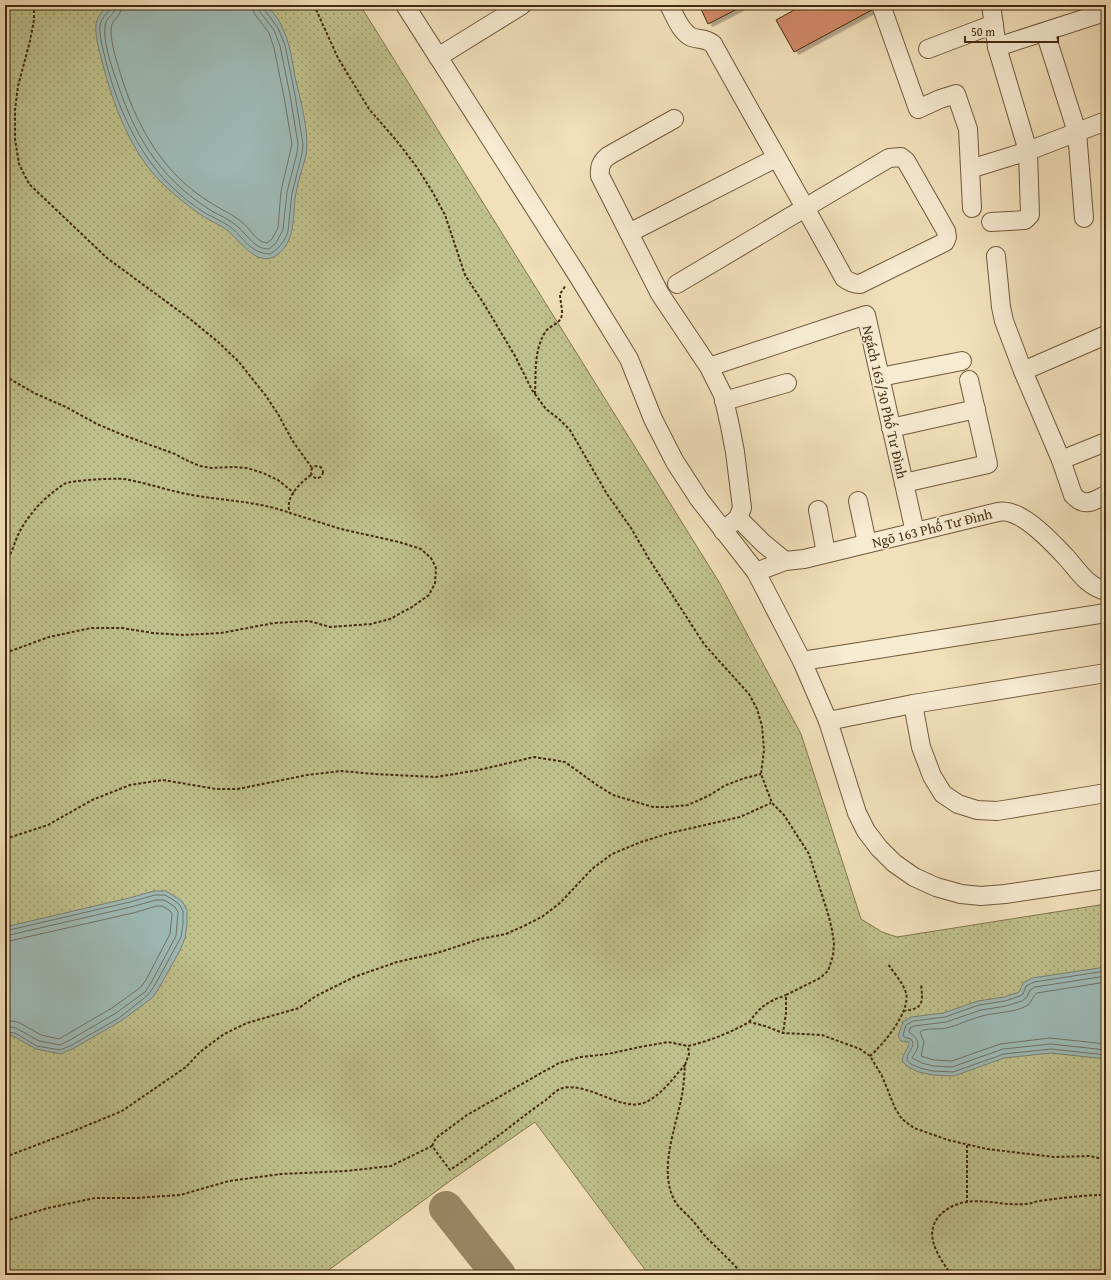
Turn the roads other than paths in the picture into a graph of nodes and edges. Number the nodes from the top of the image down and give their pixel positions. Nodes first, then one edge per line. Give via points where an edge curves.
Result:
1 (405, 5) edge
2 (522, 5) edge
3 (669, 5) edge
4 (881, 5) edge
5 (991, 5) edge
6 (1103, 14) edge
7 (994, 24) junction
8 (1045, 32) junction
9 (997, 47) junction
10 (928, 49) dead end
11 (438, 57) junction
12 (674, 119) dead end
13 (1106, 121) edge
14 (1077, 132) junction
15 (1028, 150) junction
16 (776, 158) junction
17 (970, 169) junction
18 (805, 207) junction
19 (972, 208) dead end
20 (1084, 218) dead end
21 (991, 222) dead end
22 (629, 233) junction
23 (996, 256) dead end
24 (677, 284) dead end
25 (1106, 335) edge
26 (962, 361) dead end
27 (709, 368) junction
28 (1023, 371) junction
29 (880, 377) junction
30 (969, 380) dead end
31 (787, 383) dead end
32 (724, 401) junction
33 (976, 409) junction
34 (891, 428) junction
35 (1106, 442) edge
36 (1060, 460) junction
37 (904, 483) junction
38 (1106, 495) edge
39 (858, 500) dead end
40 (818, 510) dead end
41 (738, 518) junction
42 (723, 531) junction
43 (915, 532) junction
44 (867, 544) junction
45 (826, 553) junction
46 (785, 561) junction
47 (756, 572) junction
48 (1088, 583) junction
49 (1106, 591) edge
50 (1100, 614) edge
51 (802, 661) junction
52 (1106, 673) edge
53 (913, 704) junction
54 (828, 721) junction
55 (1106, 794) edge
56 (1106, 879) edge

1 - 11 street
2 - 11 street
3 - 16 street via 683,31 713,44
4 - 17 street via 918,109 956,94 968,129
5 - 7 street
6 - 8 street
7 - 9 street
7 - 10 street
8 - 9 street
8 - 14 street
9 - 15 street
11 - 42 street via 629,359 653,419 675,462
12 - 22 street via 602,161 600,176
13 - 14 street
14 - 15 street
14 - 20 street
15 - 17 street
15 - 21 street via 1028,218
16 - 18 street
16 - 22 street
17 - 19 street
18 - 18 street via 844,278 855,284 860,284 945,242 948,237 906,161 901,157 889,158
18 - 24 street
22 - 27 street via 660,294
23 - 28 street via 1004,321
25 - 28 street
26 - 29 street
27 - 29 street, Ngách 163/30 Phố Tư Đình via 866,315
27 - 32 street
28 - 36 street
29 - 34 street, Ngách 163/30 Phố Tư Đình
30 - 33 street
31 - 32 street
32 - 41 street via 735,452 742,508
33 - 34 street
33 - 37 street via 988,464
34 - 37 street, Ngách 163/30 Phố Tư Đình
35 - 36 street
36 - 38 street via 1073,496 1077,500 1088,503
37 - 43 street, Ngách 163/30 Phố Tư Đình
39 - 44 street
40 - 45 street
41 - 42 street
41 - 46 street
42 - 47 street
43 - 44 street, Ngõ 163 Phố Tư Đình
43 - 48 street, Ngõ 163 Phố Tư Đình via 998,512 1012,512 1045,536
44 - 45 street, Ngõ 163 Phố Tư Đình
45 - 46 street, Ngõ 163 Phố Tư Đình
46 - 47 street, Ngõ 163 Phố Tư Đình
47 - 51 street
48 - 49 street, Ngõ 163 Phố Tư Đình
48 - 50 street
50 - 51 street
51 - 54 street
52 - 53 street
53 - 54 street
53 - 55 street via 922,747 932,776 943,794 958,804 976,810 997,811
54 - 56 street via 857,813 866,831 894,863 914,877 936,887 981,896

